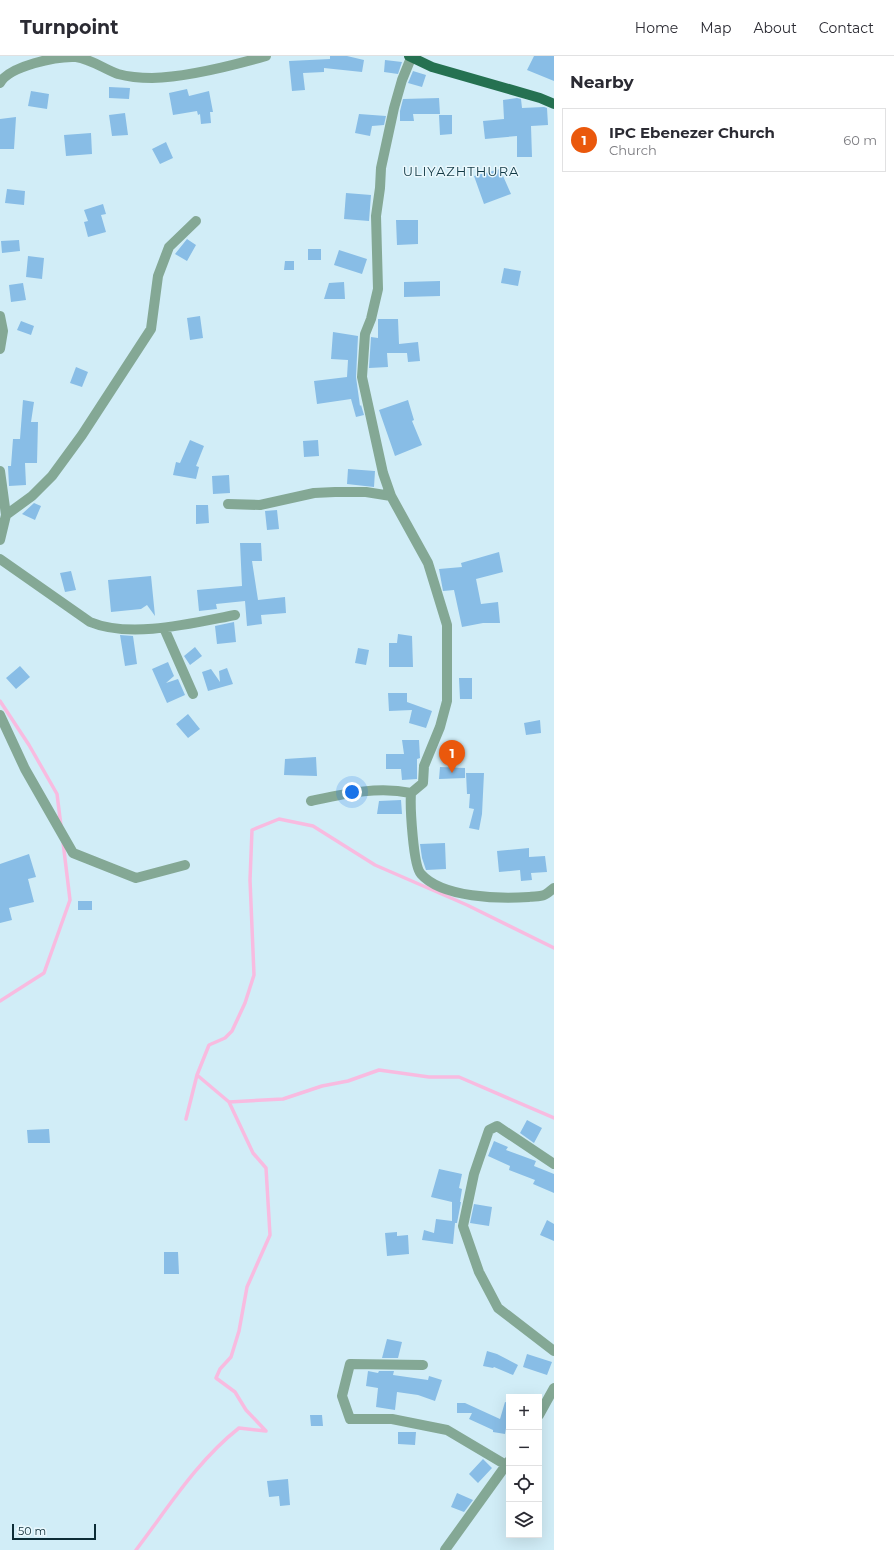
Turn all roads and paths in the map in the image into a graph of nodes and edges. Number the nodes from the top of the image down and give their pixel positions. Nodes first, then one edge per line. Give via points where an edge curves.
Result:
1 (266, 56) edge
2 (410, 57) edge
3 (0, 83) edge
4 (554, 104) edge
5 (196, 221) dead end
6 (0, 316) edge
7 (0, 350) edge
8 (0, 471) edge
9 (392, 496) junction
10 (228, 504) dead end
11 (6, 515) junction
12 (0, 540) edge
13 (0, 559) edge
14 (235, 615) dead end
15 (164, 628) junction
16 (193, 694) dead end
17 (0, 715) edge
18 (411, 793) junction
19 (311, 800) dead end
20 (185, 865) dead end
21 (554, 888) edge
22 (554, 1164) edge
23 (554, 1351) edge
24 (423, 1365) dead end
25 (554, 1388) edge
26 (542, 1410) edge
27 (506, 1462) edge
28 (506, 1464) edge
29 (445, 1550) edge

1 - 3 street via 195,72 152,78 118,74 75,57 52,59 27,65 10,73
2 - 4 main road via 432,67
2 - 9 street via 394,108 381,168 376,216 378,289 366,334 362,377 382,473
5 - 11 street via 169,247 158,276 151,329 52,476 32,496
6 - 7 street via 3,330
8 - 11 street
9 - 10 street via 366,492 314,493 260,505
9 - 18 street via 428,563 447,625 447,701 440,727 424,766 423,783
11 - 12 street
13 - 15 street via 96,625
14 - 15 street
15 - 16 street
17 - 20 street via 25,769 73,853 136,878
18 - 19 street via 392,789 376,790
18 - 21 street via 410,812 416,859 420,873 434,884 485,898 544,895
22 - 23 street via 497,1126 489,1130 474,1174 463,1226 480,1272 498,1308
24 - 27 street via 350,1364 342,1396 350,1419 392,1419 447,1430
25 - 26 street
28 - 29 street

